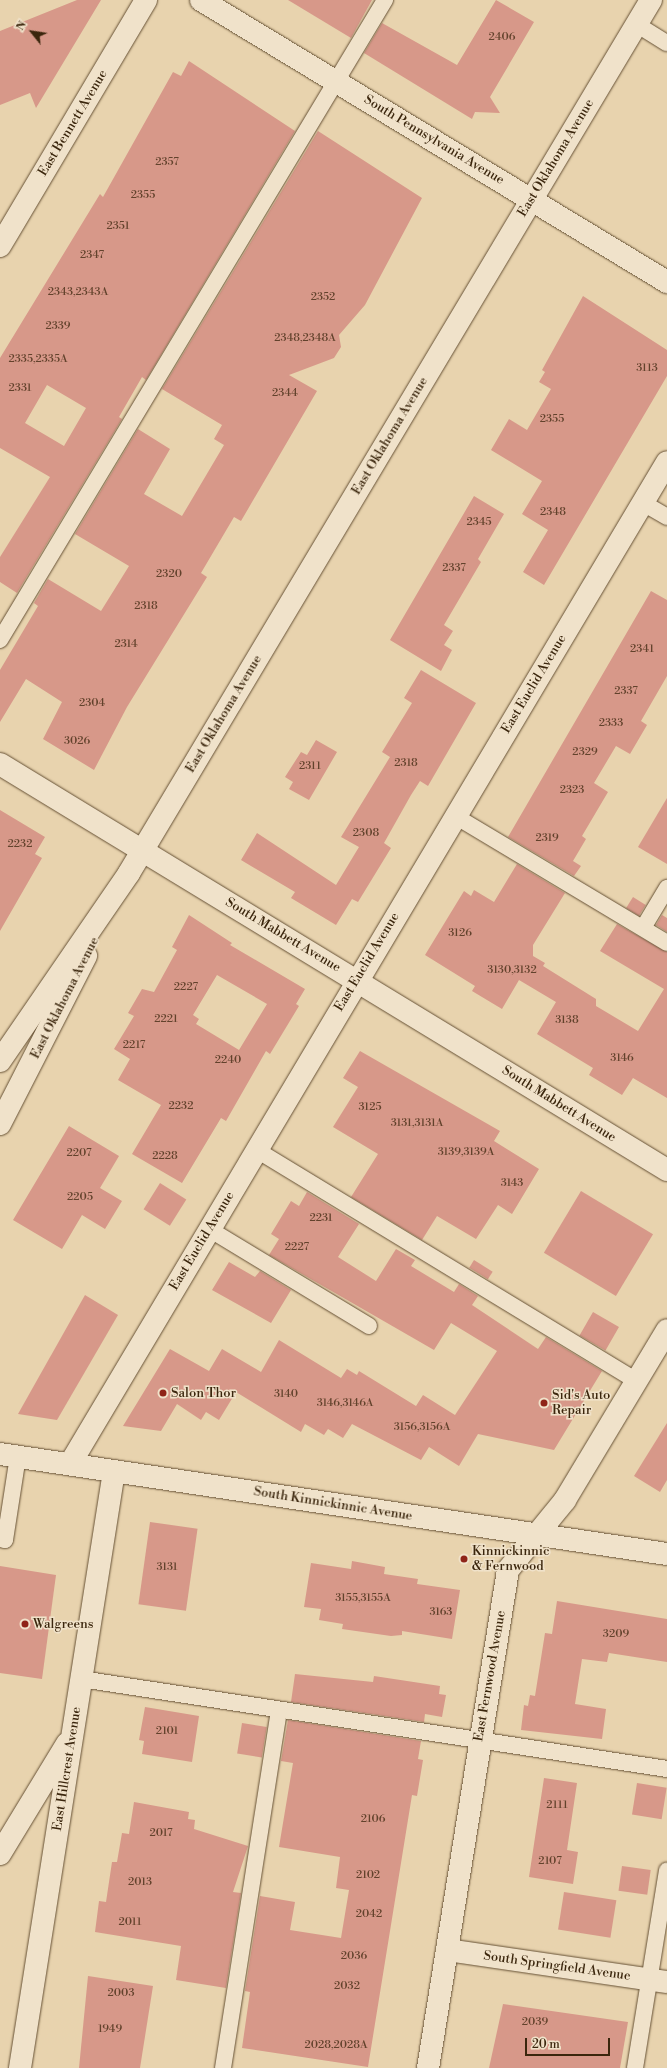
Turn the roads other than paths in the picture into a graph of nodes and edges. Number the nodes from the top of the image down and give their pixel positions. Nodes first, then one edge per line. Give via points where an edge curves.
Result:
1 (146, 0) edge
2 (201, 0) edge
3 (385, 0) edge
4 (651, 0) edge
5 (636, 24) junction
6 (667, 43) edge
7 (336, 81) junction
8 (532, 199) junction
9 (2, 239) edge
10 (667, 282) edge
11 (667, 462) edge
12 (643, 502) junction
13 (667, 517) edge
14 (0, 640) edge
15 (0, 764) edge
16 (455, 816) junction
17 (144, 849) junction
18 (129, 873) junction
19 (667, 888) edge
20 (643, 928) junction
21 (667, 943) edge
22 (357, 980) junction
23 (0, 1061) edge
24 (0, 1124) edge
25 (256, 1149) junction
26 (667, 1170) edge
27 (209, 1230) junction
28 (369, 1326) dead end
29 (667, 1330) edge
30 (636, 1381) junction
31 (9, 1455) edge
32 (70, 1464) junction
33 (114, 1471) junction
34 (537, 1535) junction
35 (0, 1539) edge
36 (667, 1554) edge
37 (81, 1679) junction
38 (280, 1711) junction
39 (73, 1735) junction
40 (479, 1739) junction
41 (667, 1770) edge
42 (0, 1854) edge
43 (667, 1871) edge
44 (447, 1950) junction
45 (658, 1981) edge
46 (20, 2068) edge
47 (223, 2068) edge
48 (428, 2068) edge
49 (635, 2068) edge

1 - 9 street, East Bennett Avenue
2 - 7 street, South Pennsylvania Avenue
3 - 7 lane
4 - 5 street, East Oklahoma Avenue
5 - 6 lane
5 - 8 street, East Oklahoma Avenue
7 - 8 street, South Pennsylvania Avenue
7 - 14 lane
8 - 10 street, South Pennsylvania Avenue
8 - 17 street, East Oklahoma Avenue
11 - 12 street, East Euclid Avenue
12 - 13 lane
12 - 16 street, East Euclid Avenue
15 - 17 street, South Mabbett Avenue
16 - 20 lane
16 - 22 street, East Euclid Avenue
17 - 18 street, East Oklahoma Avenue
17 - 22 street, South Mabbett Avenue
18 - 23 street, East Oklahoma Avenue
18 - 24 street, East Oklahoma Avenue
19 - 20 lane
20 - 21 lane
22 - 25 street, East Euclid Avenue
22 - 26 street, South Mabbett Avenue
25 - 27 street, East Euclid Avenue
25 - 30 lane
27 - 28 lane
27 - 32 street, East Euclid Avenue
29 - 30 street, East Fernwood Avenue
30 - 34 street, East Fernwood Avenue via 565,1500
31 - 32 street, South Kinnickinnic Avenue
31 - 35 lane via 5,1540
32 - 33 street, South Kinnickinnic Avenue
33 - 34 street, South Kinnickinnic Avenue
33 - 37 street, East Hillcrest Avenue
34 - 36 street, South Kinnickinnic Avenue
34 - 40 street, East Fernwood Avenue via 508,1570
37 - 38 lane
37 - 39 street, East Hillcrest Avenue
38 - 40 lane
38 - 47 lane
39 - 42 street
39 - 46 street, East Hillcrest Avenue
40 - 41 lane
40 - 44 street, East Fernwood Avenue
43 - 45 lane
44 - 45 street, South Springfield Avenue
44 - 48 street, East Fernwood Avenue
45 - 49 lane

